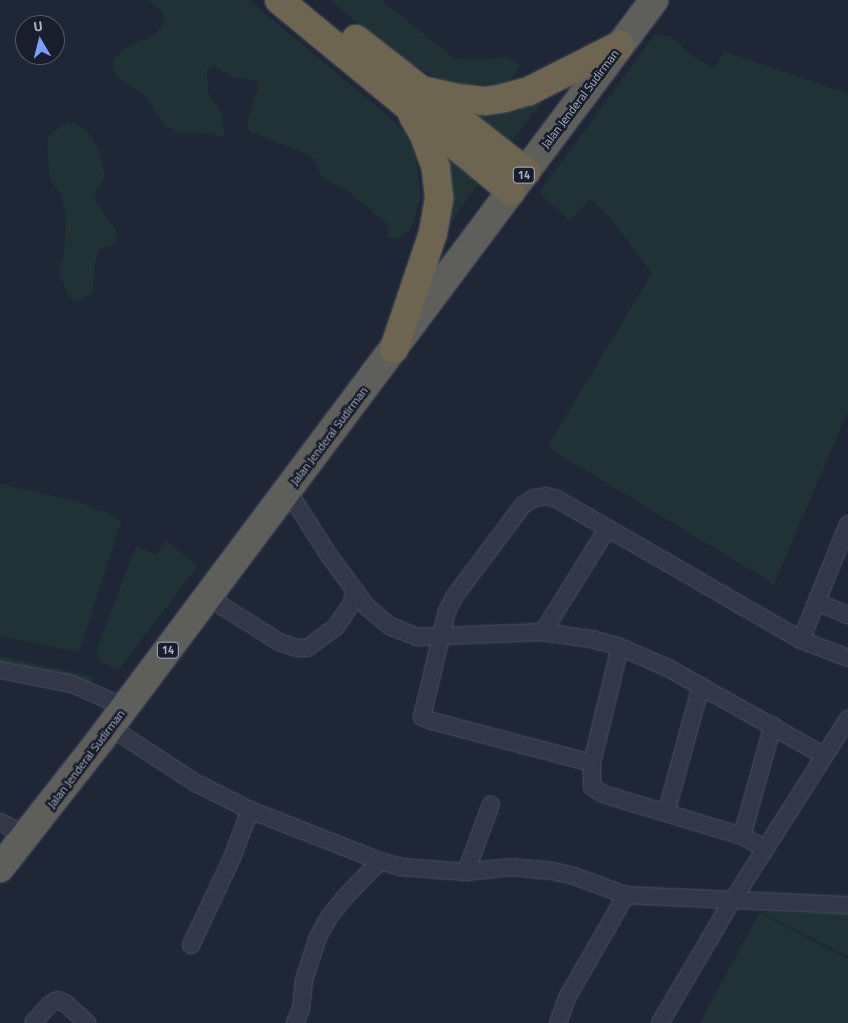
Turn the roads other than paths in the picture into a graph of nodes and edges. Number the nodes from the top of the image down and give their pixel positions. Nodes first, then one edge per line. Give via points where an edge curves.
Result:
1 (280, 0) edge
2 (305, 0) edge
3 (654, 0) edge
4 (620, 45) junction
5 (413, 98) junction
6 (519, 182) junction
7 (394, 349) junction
8 (288, 491) junction
9 (607, 529) junction
10 (847, 529) edge
11 (355, 591) junction
12 (208, 597) junction
13 (817, 602) junction
14 (848, 616) edge
15 (543, 632) junction
16 (441, 636) junction
17 (801, 640) junction
18 (620, 647) junction
19 (848, 658) edge
20 (0, 670) edge
21 (700, 686) junction
22 (118, 717) junction
23 (848, 719) edge
24 (773, 725) junction
25 (823, 755) junction
26 (592, 763) junction
27 (491, 804) dead end
28 (668, 806) dead end
29 (250, 810) junction
30 (0, 822) edge
31 (27, 836) junction
32 (742, 836) junction
33 (766, 849) junction
34 (380, 861) junction
35 (0, 868) edge
36 (466, 872) junction
37 (626, 895) junction
38 (732, 901) junction
39 (848, 905) edge
40 (191, 945) dead end
41 (33, 1023) edge
42 (87, 1023) edge
43 (295, 1023) edge
44 (558, 1023) edge
45 (660, 1023) edge

1 - 5 highway
2 - 5 highway
3 - 4 highway, Jalan Jenderal Sudirman / 14
4 - 5 highway via 529,91 504,98 486,101
4 - 6 highway, Jalan Jenderal Sudirman / 14
5 - 6 highway
5 - 7 highway via 436,168 439,198 430,242
6 - 7 highway, Jalan Jenderal Sudirman / 14
7 - 8 highway, Jalan Jenderal Sudirman / 14
8 - 11 street
8 - 12 highway, Jalan Jenderal Sudirman / 14
9 - 15 street
9 - 16 street via 556,498 534,498 524,505 454,597
9 - 17 street
10 - 13 street
11 - 12 street via 351,604 335,628 307,648 279,642
11 - 16 street via 378,618 390,626 417,637
12 - 22 highway, Jalan Jenderal Sudirman / 14
13 - 14 street
13 - 17 street
15 - 16 street
15 - 18 street
16 - 26 street via 422,714 424,718
17 - 19 street
18 - 21 street
18 - 26 street
20 - 22 street via 72,684
21 - 24 street
21 - 28 street
22 - 29 street via 196,783
22 - 31 highway, Jalan Jenderal Sudirman / 14
23 - 25 street
24 - 25 street
24 - 32 street
25 - 33 street
26 - 32 street via 592,787 603,794
27 - 36 street
29 - 34 street
29 - 40 street via 232,858
30 - 31 street
31 - 35 highway, Jalan Jenderal Sudirman / 14
32 - 33 street
33 - 38 street
34 - 36 street via 422,870
34 - 43 street via 345,897 318,937
36 - 37 street via 511,867 553,871 613,888
37 - 38 street
37 - 44 street via 568,996
38 - 39 street
38 - 45 street
41 - 42 street via 58,1000

